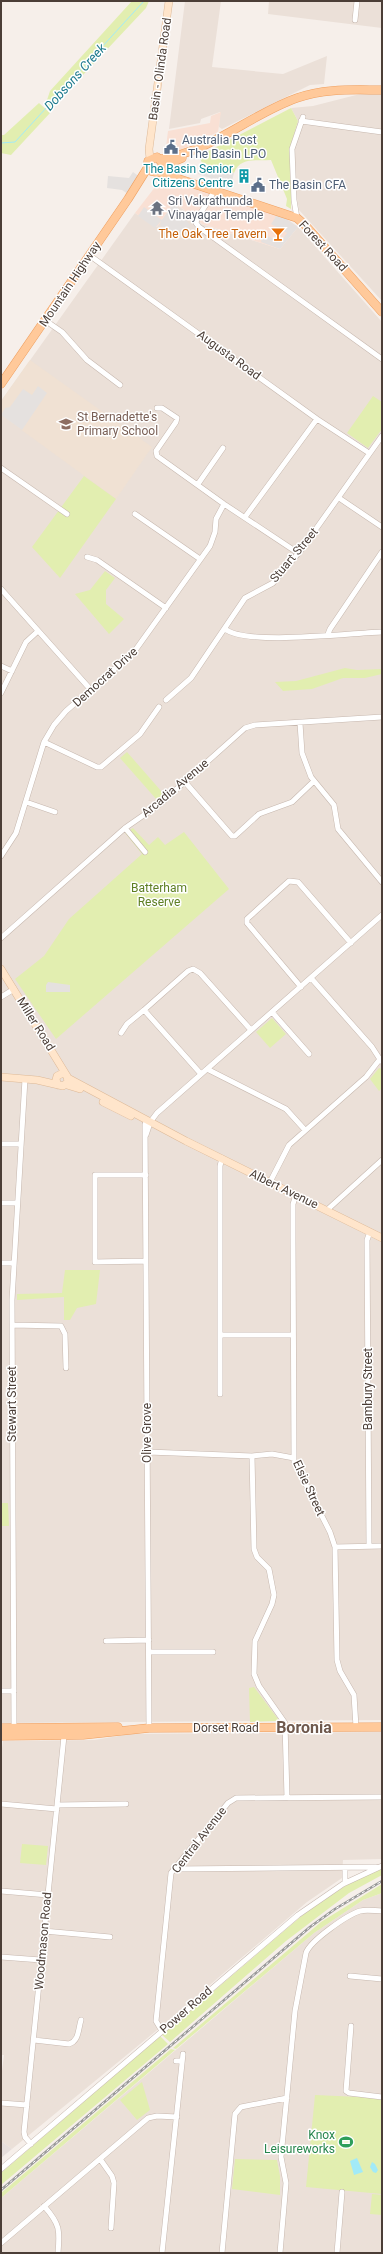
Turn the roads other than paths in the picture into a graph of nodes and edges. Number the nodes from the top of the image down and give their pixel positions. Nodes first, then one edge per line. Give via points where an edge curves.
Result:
1 (169, 1) edge
2 (357, 1) edge
3 (355, 20) dead end
4 (382, 90) edge
5 (382, 132) edge
6 (188, 152) junction
7 (176, 162) junction
8 (156, 165) junction
9 (178, 177) junction
10 (215, 190) junction
11 (294, 217) junction
12 (89, 255) junction
13 (382, 312) edge
14 (46, 321) junction
15 (382, 359) edge
16 (1, 384) edge
17 (120, 385) dead end
18 (158, 408) dead end
19 (317, 419) junction
20 (382, 436) edge
21 (222, 448) dead end
22 (369, 453) junction
23 (1, 468) edge
24 (198, 484) junction
25 (339, 498) junction
26 (224, 504) junction
27 (67, 514) dead end
28 (135, 514) dead end
29 (246, 517) junction
30 (382, 527) edge
31 (382, 552) edge
32 (298, 553) junction
33 (87, 558) dead end
34 (200, 560) junction
35 (1, 589) edge
36 (166, 608) junction
37 (225, 629) junction
38 (38, 631) junction
39 (382, 632) edge
40 (328, 634) junction
41 (1, 666) edge
42 (12, 671) junction
43 (90, 690) junction
44 (1, 693) edge
45 (166, 700) dead end
46 (159, 707) dead end
47 (382, 717) edge
48 (300, 722) junction
49 (44, 742) junction
50 (314, 781) junction
51 (185, 782) junction
52 (26, 802) junction
53 (55, 812) dead end
54 (126, 828) junction
55 (1, 846) edge
56 (7, 848) junction
57 (145, 852) dead end
58 (1, 856) edge
59 (382, 882) edge
60 (382, 915) edge
61 (1, 938) edge
62 (351, 942) junction
63 (1, 969) edge
64 (311, 978) junction
65 (301, 987) junction
66 (14, 989) junction
67 (1, 998) edge
68 (144, 1010) junction
69 (272, 1012) junction
70 (251, 1030) junction
71 (121, 1033) dead end
72 (309, 1054) dead end
73 (58, 1059) junction
74 (381, 1061) edge
75 (207, 1069) junction
76 (201, 1074) junction
77 (1, 1077) edge
78 (58, 1079) junction
79 (25, 1080) junction
80 (68, 1080) junction
81 (148, 1123) junction
82 (305, 1130) junction
83 (1, 1144) edge
84 (21, 1144) junction
85 (222, 1158) junction
86 (382, 1160) edge
87 (146, 1175) junction
88 (270, 1182) junction
89 (296, 1195) junction
90 (1, 1203) edge
91 (17, 1203) junction
92 (327, 1210) junction
93 (370, 1232) junction
94 (382, 1238) edge
95 (146, 1261) junction
96 (1, 1263) edge
97 (14, 1263) junction
98 (12, 1325) junction
99 (221, 1335) junction
100 (293, 1335) junction
101 (66, 1368) dead end
102 (220, 1394) dead end
103 (148, 1452) junction
104 (252, 1456) junction
105 (294, 1458) junction
106 (369, 1546) junction
107 (382, 1546) edge
108 (335, 1547) junction
109 (149, 1640) junction
110 (106, 1641) dead end
111 (149, 1652) junction
112 (213, 1652) dead end
113 (14, 1690) junction
114 (1, 1691) edge
115 (382, 1726) edge
116 (286, 1727) junction
117 (356, 1727) junction
118 (1, 1728) edge
119 (145, 1728) junction
120 (14, 1732) junction
121 (64, 1732) junction
122 (1, 1736) edge
123 (382, 1797) edge
124 (287, 1798) junction
125 (1, 1804) edge
126 (126, 1804) dead end
127 (57, 1807) junction
128 (381, 1867) edge
129 (345, 1868) junction
130 (174, 1869) junction
131 (345, 1883) junction
132 (1, 1891) edge
133 (48, 1895) junction
134 (382, 1911) edge
135 (44, 1931) junction
136 (110, 1937) dead end
137 (1, 1957) edge
138 (41, 1960) junction
139 (350, 1976) dead end
140 (382, 1979) edge
141 (80, 2020) dead end
142 (351, 2026) dead end
143 (162, 2031) junction
144 (34, 2040) junction
145 (183, 2054) dead end
146 (176, 2061) dead end
147 (182, 2061) junction
148 (382, 2097) edge
149 (287, 2098) junction
150 (1, 2103) edge
151 (27, 2105) junction
152 (177, 2117) junction
153 (31, 2144) junction
154 (100, 2159) junction
155 (1, 2169) edge
156 (342, 2192) dead end
157 (44, 2206) junction
158 (111, 2228) dead end
159 (1, 2243) edge
160 (58, 2253) edge
161 (162, 2253) edge
162 (222, 2253) edge
163 (280, 2253) edge
164 (337, 2253) edge

1 - 8 main road, Basin - Olinda Road via 150,138
2 - 3 street
4 - 6 main road, Mountain Highway via 337,89 296,98
5 - 11 street via 302,119 292,149
6 - 7 main road, Mountain Highway
6 - 8 main road, Mountain Highway
7 - 8 main road, Mountain Highway
7 - 9 main road via 173,168
8 - 9 main road, Forest Road
8 - 12 main road, Mountain Highway via 138,184
9 - 10 main road, Forest Road
10 - 11 main road, Forest Road
10 - 15 street via 197,219 199,227
11 - 13 main road, Forest Road via 305,225
12 - 14 main road, Mountain Highway
12 - 19 street, Augusta Road
14 - 16 main road, Mountain Highway
14 - 17 street via 62,332 87,360
18 - 24 street via 175,415 176,422 155,454
19 - 22 street, Augusta Road
19 - 29 street
20 - 22 street, Stuart Street
21 - 24 street
22 - 25 street, Stuart Street
23 - 27 street
24 - 26 street
25 - 30 street
25 - 32 street, Stuart Street
26 - 29 street
26 - 34 street, Democrat Drive via 215,522 213,541
28 - 34 street
29 - 32 street
31 - 40 street
32 - 37 street, Stuart Street via 273,583 245,598
33 - 36 street via 97,560
34 - 36 street, Democrat Drive
35 - 38 street
36 - 43 street, Democrat Drive via 134,652
37 - 40 street via 235,635 280,638
37 - 45 street, Stuart Street via 191,678
38 - 42 street via 26,642
38 - 43 street
39 - 40 street
41 - 42 street
42 - 44 street
43 - 49 street, Democrat Drive via 60,718
46 - 49 street via 140,734 101,767
47 - 48 street, Arcadia Avenue
48 - 50 street via 302,753
48 - 51 street, Arcadia Avenue via 246,728
49 - 52 street, Democrat Drive
50 - 51 street via 292,802 259,814 235,836 232,836
50 - 59 street via 334,805 340,835
51 - 54 street, Arcadia Avenue
52 - 53 street
52 - 56 street, Democrat Drive via 16,833
54 - 57 street
54 - 61 street, Arcadia Avenue
55 - 56 street
56 - 58 street, Democrat Drive
60 - 62 street
62 - 64 street
62 - 65 street via 298,882 289,881 247,919 246,923
63 - 66 main road, Miller Road
64 - 65 street
64 - 74 street via 372,1047
65 - 69 street
66 - 67 street
66 - 73 main road, Miller Road
68 - 70 street via 193,969 200,973
68 - 71 street via 127,1024
68 - 76 street
69 - 70 street
69 - 72 street
70 - 75 street
73 - 78 main road, Miller Road
73 - 80 main road, Miller Road
74 - 82 street
75 - 76 street
75 - 82 street via 286,1109
76 - 81 street
77 - 79 main road
78 - 79 main road
78 - 80 main road via 63,1074
78 - 80 main road via 63,1086
79 - 84 street, Stewart Street
80 - 81 main road, Albert Avenue
81 - 85 main road, Albert Avenue
81 - 87 street, Olive Grove
82 - 88 street via 289,1145
83 - 84 street
84 - 91 street, Stewart Street
85 - 88 main road, Albert Avenue
85 - 99 street
86 - 92 street
87 - 95 street, Olive Grove
87 - 95 street via 95,1175 95,1262
88 - 89 main road, Albert Avenue
89 - 92 main road, Albert Avenue
89 - 100 street, Elsie Street via 293,1204
90 - 91 street
91 - 97 street, Stewart Street
92 - 93 main road, Albert Avenue
93 - 94 main road, Albert Avenue
93 - 106 street, Bambury Street via 367,1240
95 - 103 street, Olive Grove
96 - 97 street
97 - 98 street, Stewart Street
98 - 101 street via 61,1326 65,1334
98 - 113 street, Stewart Street
99 - 100 street
99 - 102 street
100 - 105 street, Elsie Street
103 - 104 street
103 - 109 street, Olive Grove
104 - 105 street via 272,1454
104 - 116 street via 254,1549 257,1557 269,1569 274,1595 255,1641 254,1674
105 - 108 street, Elsie Street
106 - 107 street
106 - 108 street
108 - 117 street, Elsie Street via 337,1660 340,1671 354,1695
109 - 110 street
109 - 111 street, Olive Grove
111 - 112 street
111 - 119 street, Olive Grove
113 - 114 street
113 - 120 street, Stewart Street
115 - 117 main road, Dorset Road
116 - 117 main road, Dorset Road
116 - 119 main road, Dorset Road
116 - 124 street
118 - 120 main road, Dorset Road
119 - 121 main road, Dorset Road via 97,1734
120 - 121 main road, Dorset Road
120 - 122 main road, Dorset Road
121 - 127 street, Woodmason Road
123 - 124 street, Central Avenue
124 - 130 street, Central Avenue via 231,1800
125 - 127 street
126 - 127 street
127 - 133 street, Woodmason Road
128 - 129 street
128 - 131 street, Power Road
129 - 130 street
129 - 131 street
130 - 143 street, Central Avenue via 171,1873 156,2021
131 - 143 street, Power Road via 298,1915
132 - 133 street
133 - 135 street, Woodmason Road
134 - 149 street via 368,1910 353,1915 307,1949 295,2011
135 - 136 street
135 - 138 street, Woodmason Road
137 - 138 street
138 - 144 street, Woodmason Road
139 - 140 street
141 - 144 street via 74,2042 68,2044
142 - 148 street via 346,2091
143 - 153 street, Power Road
144 - 151 street, Woodmason Road
145 - 147 street
146 - 147 street
147 - 152 street
149 - 162 street via 241,2106 235,2114
149 - 163 street via 281,2157 286,2183
150 - 151 street
151 - 153 street, Woodmason Road via 24,2132
152 - 154 street via 148,2118
152 - 161 street
153 - 155 street, Power Road
154 - 157 street
154 - 158 street via 114,2183
156 - 164 street
157 - 159 street
157 - 160 street via 59,2227

